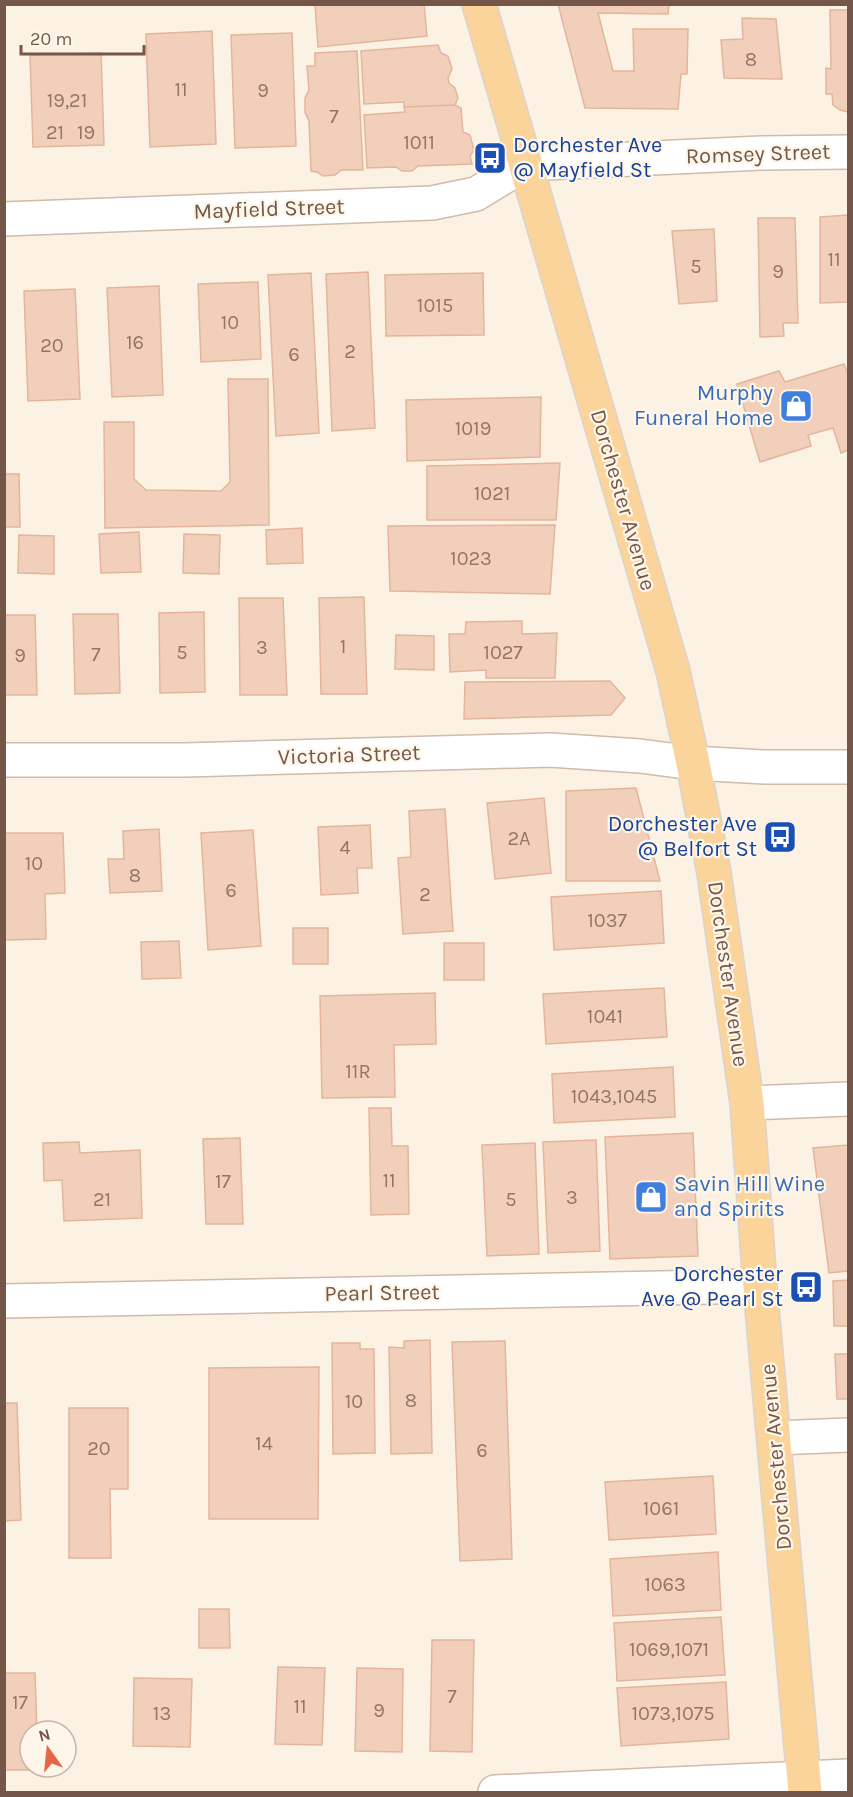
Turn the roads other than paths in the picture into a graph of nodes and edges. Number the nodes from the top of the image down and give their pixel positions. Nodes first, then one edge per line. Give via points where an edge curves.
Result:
1 (479, 4) edge
2 (849, 152) edge
3 (525, 164) junction
4 (4, 219) edge
5 (4, 760) edge
6 (693, 763) junction
7 (849, 767) edge
8 (849, 1099) edge
9 (747, 1103) junction
10 (760, 1286) junction
11 (4, 1301) edge
12 (849, 1435) edge
13 (775, 1438) junction
14 (849, 1776) edge
15 (805, 1785) edge
16 (495, 1792) edge

1 - 3 main road, Dorchester Avenue
2 - 3 street, Romsey Street
3 - 4 street, Mayfield Street via 476,194 432,203
3 - 6 main road, Dorchester Avenue via 673,671
5 - 6 street, Victoria Street via 184,760 550,750
6 - 7 street, Victoria Street
6 - 9 main road, Dorchester Avenue via 714,873
8 - 9 street
9 - 10 main road, Dorchester Avenue
10 - 11 street, Pearl Street
10 - 13 main road, Dorchester Avenue
12 - 13 street
13 - 15 main road, Dorchester Avenue
14 - 15 street
15 - 16 street

